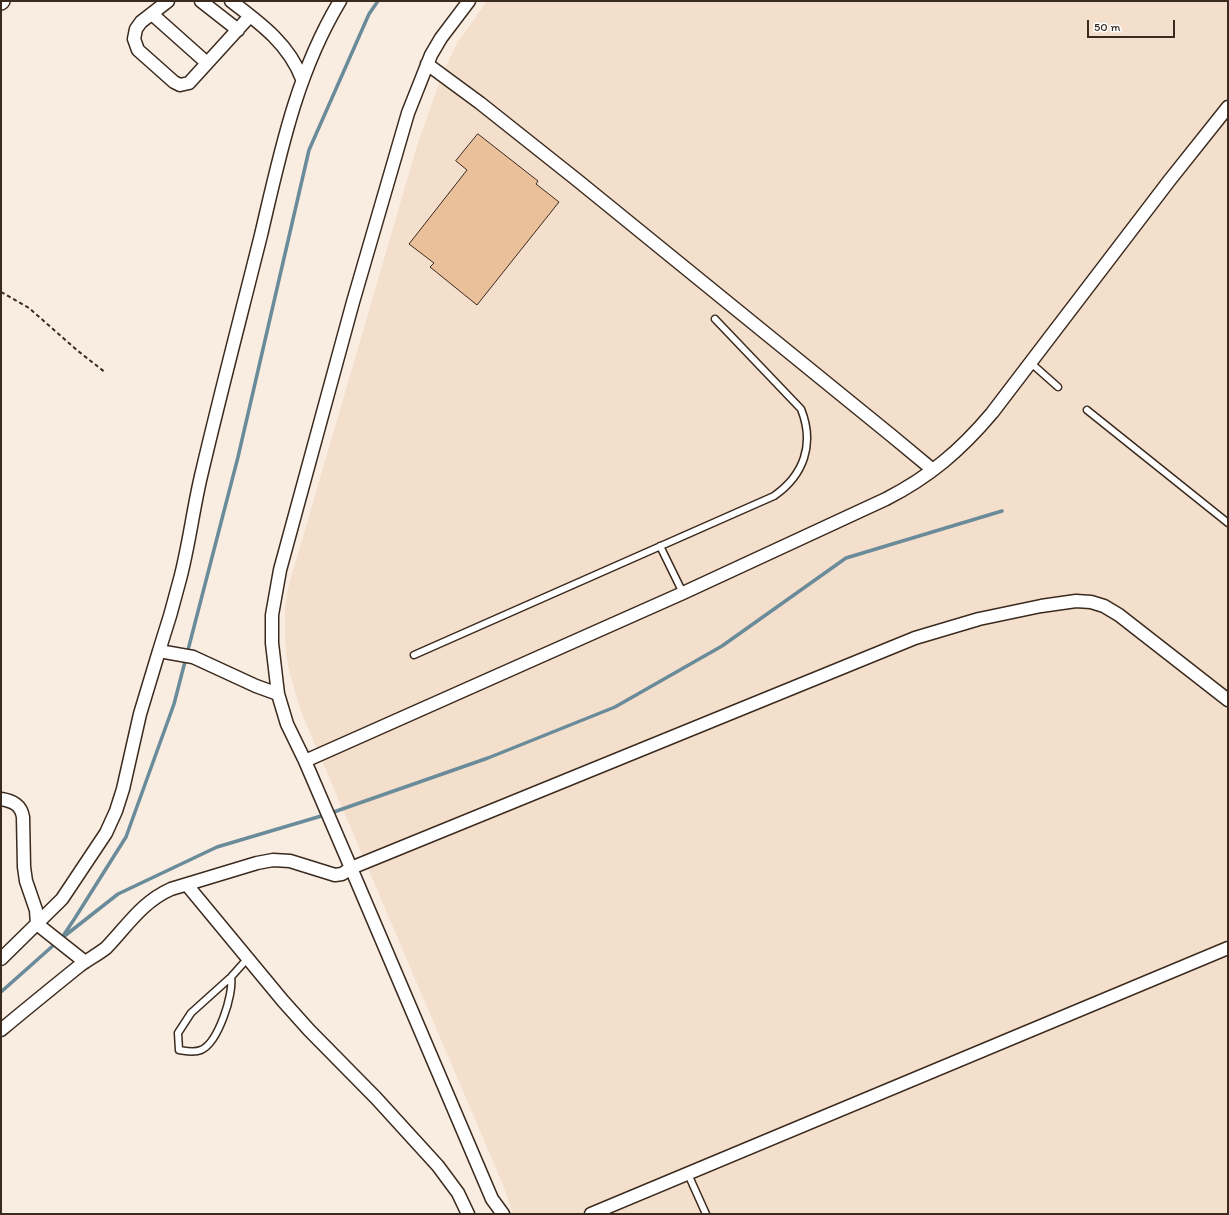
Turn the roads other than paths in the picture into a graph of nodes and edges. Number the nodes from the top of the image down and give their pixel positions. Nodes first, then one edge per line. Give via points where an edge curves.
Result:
1 (168, 1) edge
2 (201, 1) edge
3 (231, 1) edge
4 (340, 1) edge
5 (469, 1) edge
6 (152, 14) junction
7 (250, 16) junction
8 (238, 30) junction
9 (207, 63) junction
10 (427, 64) junction
11 (302, 79) junction
12 (1228, 106) edge
13 (714, 319) dead end
14 (1031, 363) junction
15 (1058, 387) dead end
16 (1087, 410) dead end
17 (933, 470) junction
18 (1228, 523) edge
19 (660, 546) junction
20 (683, 593) junction
21 (159, 651) junction
22 (414, 654) dead end
23 (278, 694) junction
24 (1228, 700) edge
25 (305, 761) junction
26 (1, 799) edge
27 (351, 868) junction
28 (187, 885) junction
29 (37, 924) junction
30 (1228, 948) edge
31 (248, 958) junction
32 (1, 959) edge
33 (85, 962) junction
34 (231, 977) junction
35 (1, 1030) edge
36 (688, 1174) junction
37 (598, 1213) edge
38 (468, 1214) edge
39 (503, 1214) edge
40 (706, 1214) edge

1 - 6 street
2 - 8 street
3 - 7 street
4 - 11 street via 326,24
5 - 10 street via 440,38
6 - 9 street
6 - 9 street via 141,22 134,34 134,43 138,50 180,85 189,83
7 - 8 street
7 - 11 street via 274,36 290,54
8 - 9 street
10 - 17 street via 577,180
10 - 23 street via 408,113 353,302 276,585 272,632
11 - 21 street via 277,164 200,478 180,579
12 - 14 street
13 - 19 lane via 801,409 807,427 805,455 802,465 790,483 774,496
14 - 15 lane
14 - 17 street via 965,444
16 - 18 lane
17 - 20 street via 886,499
19 - 20 lane
19 - 22 lane
20 - 25 street
21 - 23 street via 193,657
21 - 29 street via 116,811 106,833 70,888
23 - 25 street via 287,724
24 - 27 street via 1104,606 1076,601 1041,606 979,619 915,638
25 - 27 street
26 - 29 street via 16,804 22,812 24,867 36,910
27 - 28 street via 335,875 290,861 273,860
27 - 39 street via 492,1199
28 - 31 street
28 - 33 street via 162,894 148,903 106,948
29 - 32 street
29 - 33 street
30 - 36 street
31 - 34 lane
31 - 38 street via 309,1030 438,1166 458,1193
33 - 35 street
34 - 34 lane via 191,1013 178,1033 180,1050 202,1050 214,1038 229,998
36 - 37 street
36 - 40 lane

